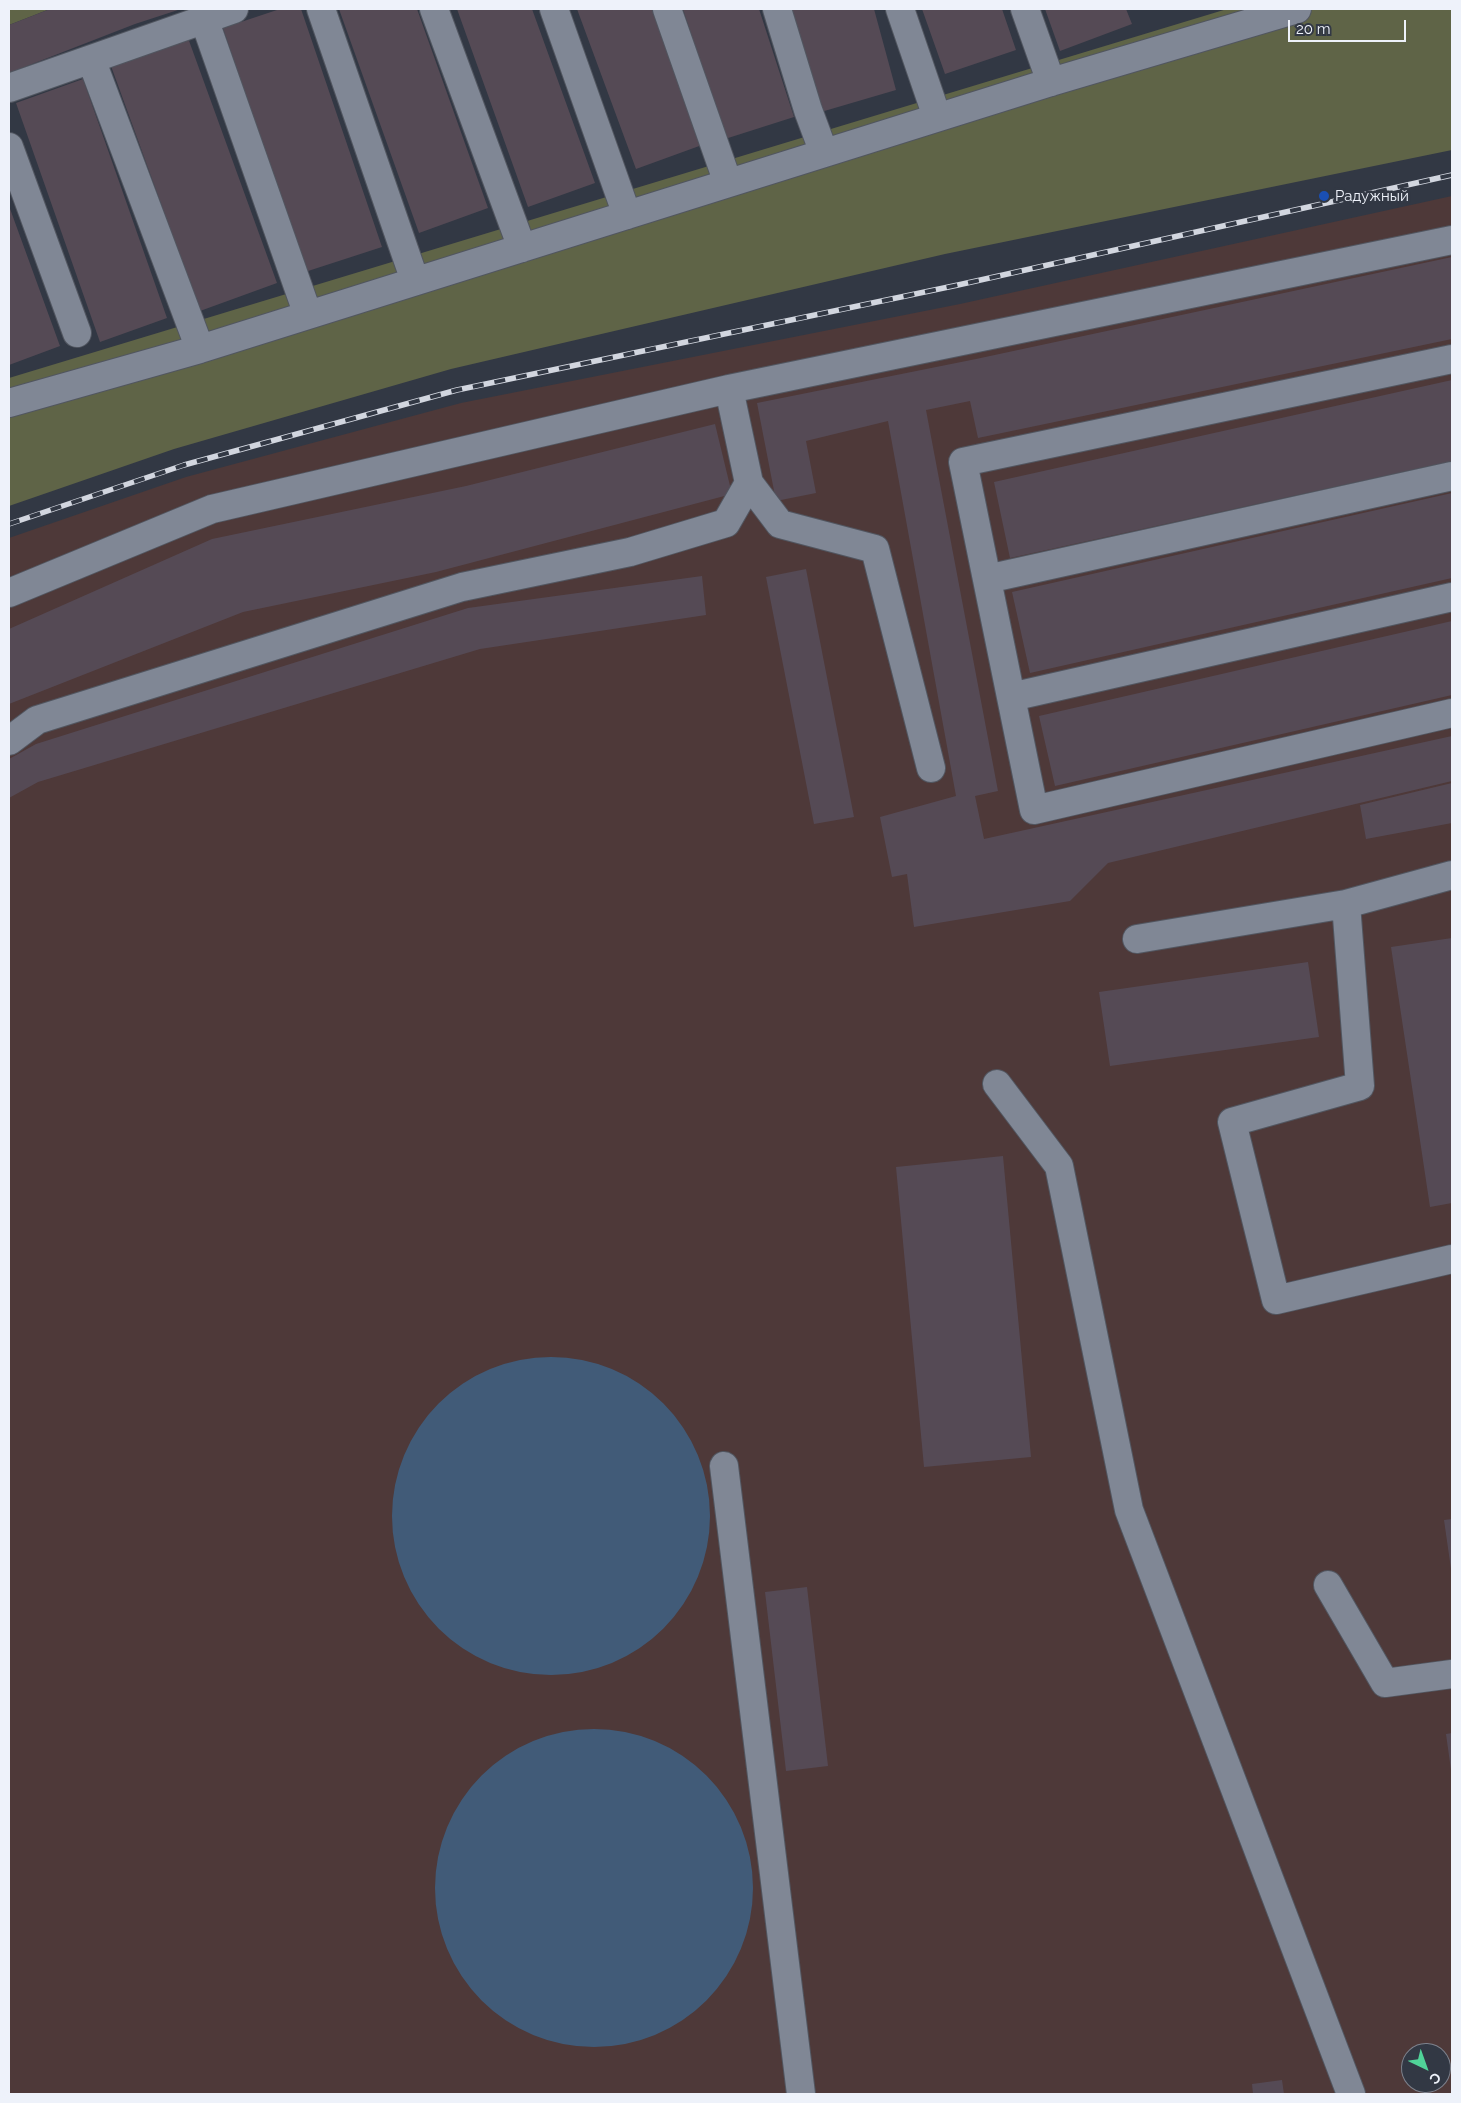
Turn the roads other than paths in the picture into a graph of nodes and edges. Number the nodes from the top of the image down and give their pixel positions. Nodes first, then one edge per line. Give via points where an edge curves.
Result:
1 (234, 9) edge
2 (321, 9) edge
3 (434, 9) edge
4 (554, 9) edge
5 (667, 9) edge
6 (778, 9) edge
7 (900, 9) edge
8 (1024, 9) edge
9 (1297, 9) edge
10 (204, 19) junction
11 (91, 59) junction
12 (1051, 82) junction
13 (9, 88) edge
14 (937, 117) junction
15 (9, 147) edge
16 (824, 153) junction
17 (728, 183) junction
18 (627, 215) junction
19 (1452, 240) edge
20 (522, 248) junction
21 (415, 281) junction
22 (308, 315) junction
23 (77, 333) dead end
24 (200, 349) junction
25 (1452, 359) edge
26 (729, 389) junction
27 (9, 402) edge
28 (1452, 476) edge
29 (749, 483) junction
30 (987, 580) junction
31 (9, 593) edge
32 (1452, 597) edge
33 (1011, 697) junction
34 (1452, 713) edge
35 (9, 741) edge
36 (931, 768) dead end
37 (1452, 875) edge
38 (1346, 904) junction
39 (1136, 939) dead end
40 (997, 1084) dead end
41 (1452, 1259) edge
42 (724, 1466) dead end
43 (1328, 1585) dead end
44 (1452, 1674) edge
45 (800, 2094) edge
46 (1351, 2094) edge

1 - 10 lane
2 - 21 lane
3 - 20 lane
4 - 18 lane
5 - 17 lane
6 - 16 lane
7 - 14 lane
8 - 12 lane
9 - 12 lane
10 - 11 lane
10 - 22 lane
11 - 13 lane
11 - 24 lane
12 - 14 lane
14 - 16 lane
15 - 23 lane
16 - 17 lane
17 - 18 lane
18 - 20 lane
19 - 26 lane
20 - 21 lane
21 - 22 lane
22 - 24 lane
24 - 27 lane
25 - 30 lane via 963,462
26 - 29 lane
26 - 31 lane via 212,508
28 - 30 lane
29 - 35 lane via 726,523 630,552 462,588 37,720
29 - 36 lane via 780,524 875,549
30 - 33 lane
32 - 33 lane
33 - 34 lane via 1034,810
37 - 38 lane
38 - 39 lane
38 - 41 lane via 1360,1086 1232,1122 1276,1300
40 - 46 lane via 1060,1166 1129,1510
42 - 45 lane
43 - 44 lane via 1385,1682

